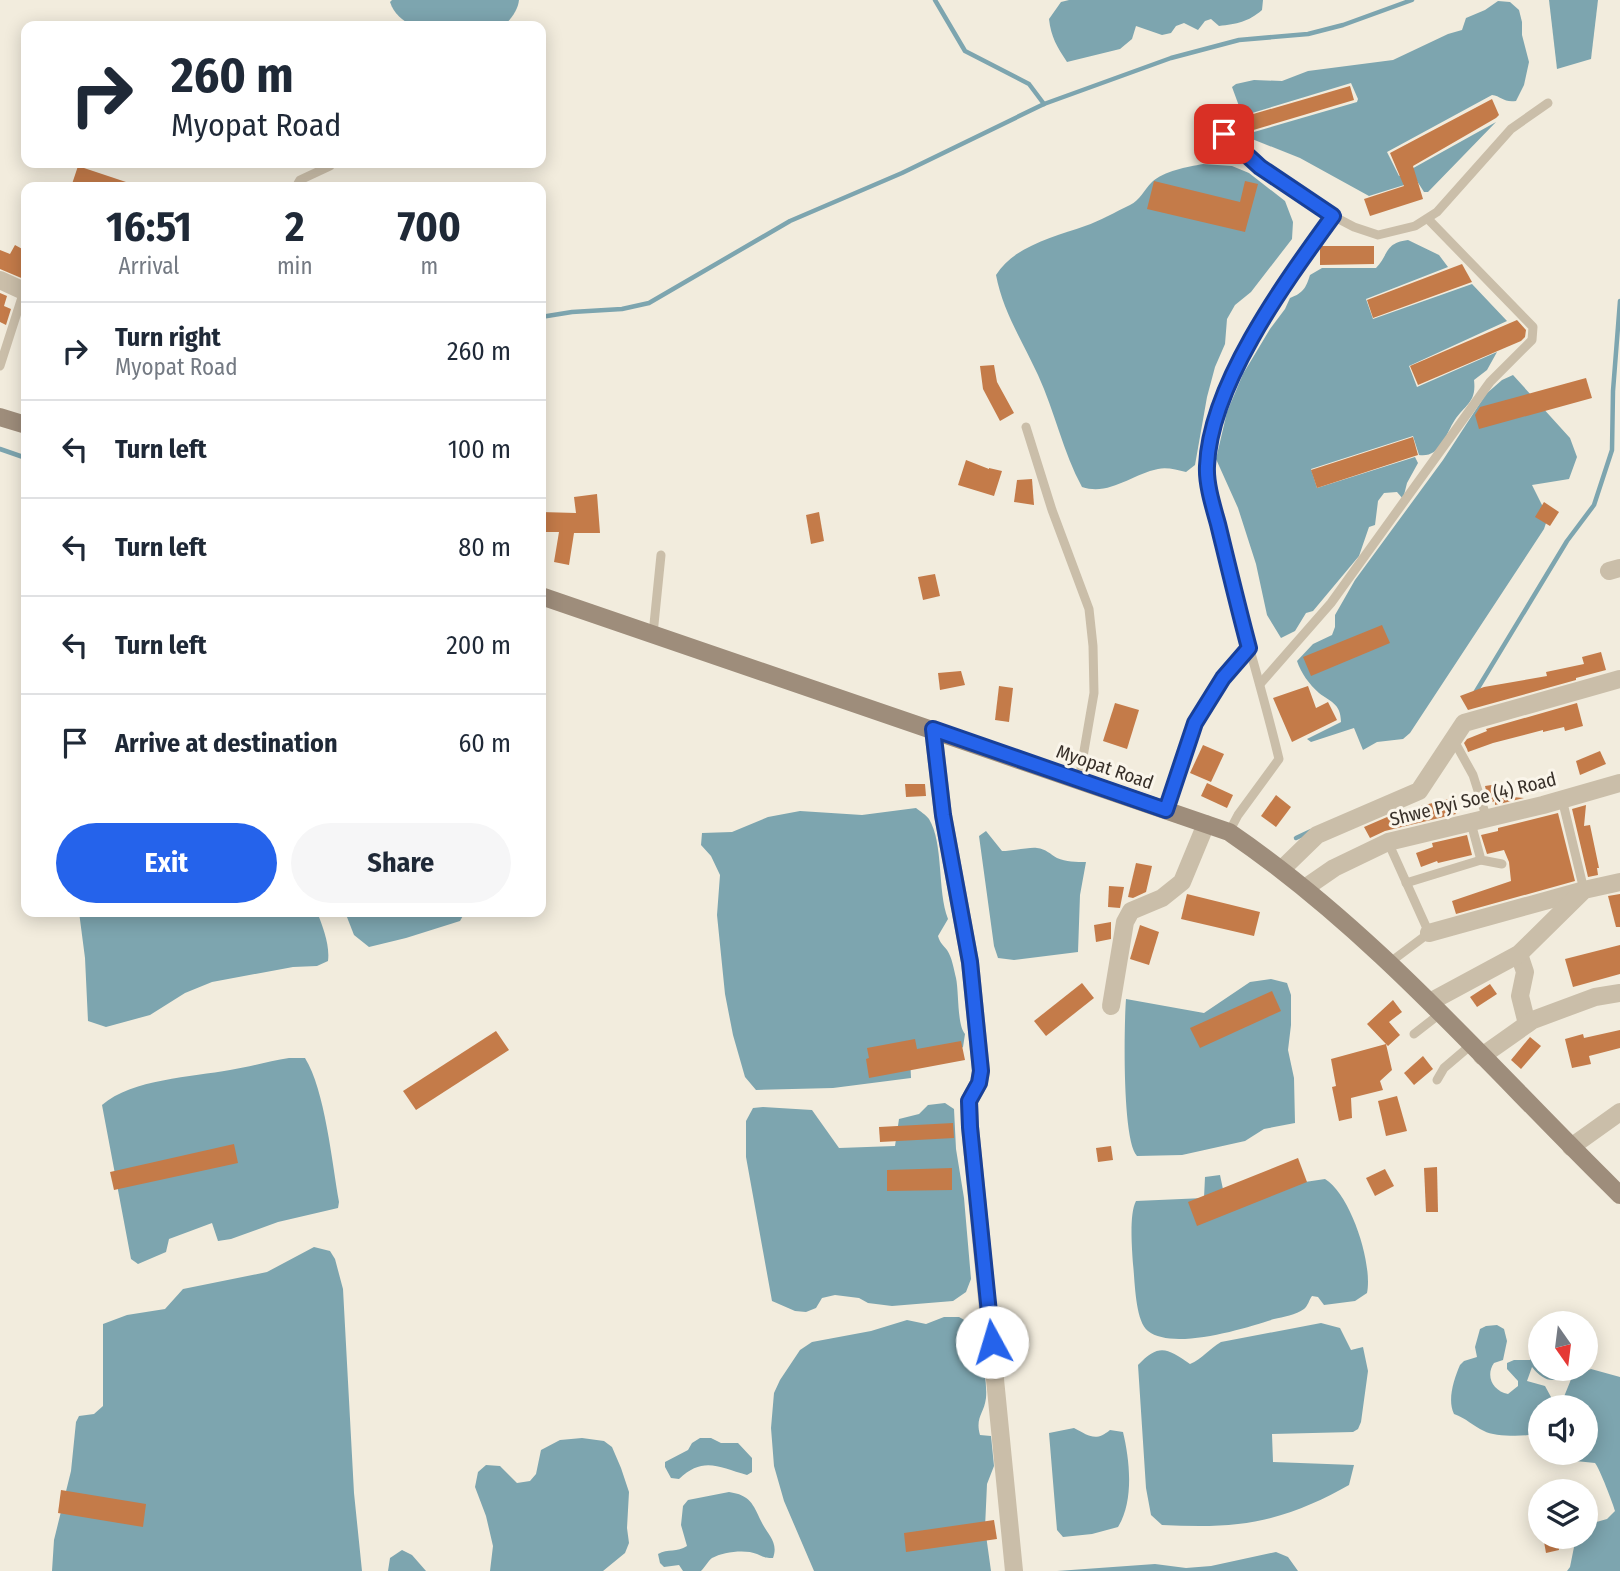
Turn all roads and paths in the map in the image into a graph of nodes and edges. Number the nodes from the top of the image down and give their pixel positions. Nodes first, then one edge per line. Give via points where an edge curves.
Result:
1 (1548, 103) dead end
2 (1224, 134) dead end
3 (326, 168) edge
4 (299, 182) edge
5 (1333, 216) junction
6 (1428, 219) junction
7 (0, 280) edge
8 (21, 289) edge
9 (21, 303) edge
10 (0, 366) edge
11 (0, 417) edge
12 (21, 423) edge
13 (1026, 427) dead end
14 (661, 555) dead end
15 (546, 598) edge
16 (653, 634) junction
17 (1249, 648) junction
18 (1620, 679) edge
19 (1260, 684) junction
20 (933, 729) junction
21 (1453, 739) junction
22 (1079, 780) junction
23 (1620, 783) edge
24 (1562, 799) junction
25 (1166, 810) junction
26 (1479, 821) junction
27 (1206, 824) junction
28 (1229, 832) junction
29 (1388, 842) junction
30 (1481, 860) junction
31 (1502, 864) dead end
32 (1282, 869) junction
33 (1406, 883) junction
34 (1620, 883) edge
35 (1305, 888) junction
36 (1584, 890) junction
37 (1429, 933) junction
38 (1519, 954) junction
39 (1389, 963) junction
40 (1620, 993) edge
41 (1111, 1006) dead end
42 (1436, 1007) junction
43 (1527, 1024) junction
44 (1414, 1034) dead end
45 (1477, 1051) junction
46 (1437, 1080) dead end
47 (1620, 1112) edge
48 (1571, 1147) junction
49 (1620, 1195) edge
50 (1014, 1571) edge

1 - 6 lane via 1511,129
2 - 5 lane via 1260,167
3 - 4 lane
5 - 6 lane via 1378,235
5 - 17 lane via 1282,286 1236,368 1210,438 1206,468
6 - 19 lane via 1533,327 1532,340 1490,382 1331,603
7 - 8 street
9 - 10 lane
11 - 12 main road
13 - 22 lane via 1089,609 1094,693
14 - 16 lane
15 - 16 main road, Myopat Road
16 - 20 main road, Myopat Road
17 - 19 lane
17 - 25 lane via 1223,678 1195,723
18 - 21 street via 1464,723
19 - 28 lane via 1279,759
20 - 22 main road, Myopat Road
20 - 50 street via 943,815 970,962 981,1071 969,1101 970,1127
21 - 26 lane via 1473,775
21 - 32 street via 1419,791 1317,835
22 - 25 main road, Myopat Road
23 - 24 street, Shwe Pyi Soe (4) Road
24 - 26 street, Shwe Pyi Soe (4) Road
24 - 36 lane
25 - 27 main road, Myopat Road
26 - 29 street, Shwe Pyi Soe (4) Road
26 - 30 lane
27 - 28 main road, Myopat Road
27 - 41 street via 1182,882 1162,898 1131,911 1125,922
28 - 32 main road, Myopat Road
29 - 33 lane
29 - 35 street, Shwe Pyi Soe (4) Road
30 - 31 lane
30 - 33 lane
32 - 35 main road, Myopat Road
33 - 37 lane
34 - 36 street
35 - 39 main road, Myopat Road
36 - 37 street
36 - 38 street
37 - 39 lane
38 - 42 street
38 - 43 street via 1525,972 1520,996
39 - 42 main road, Myopat Road
40 - 43 street via 1595,997
42 - 44 lane
42 - 45 main road, Myopat Road
43 - 45 street
45 - 46 lane via 1444,1068
45 - 48 main road, Myopat Road
47 - 48 street
48 - 49 main road, Myopat Road

